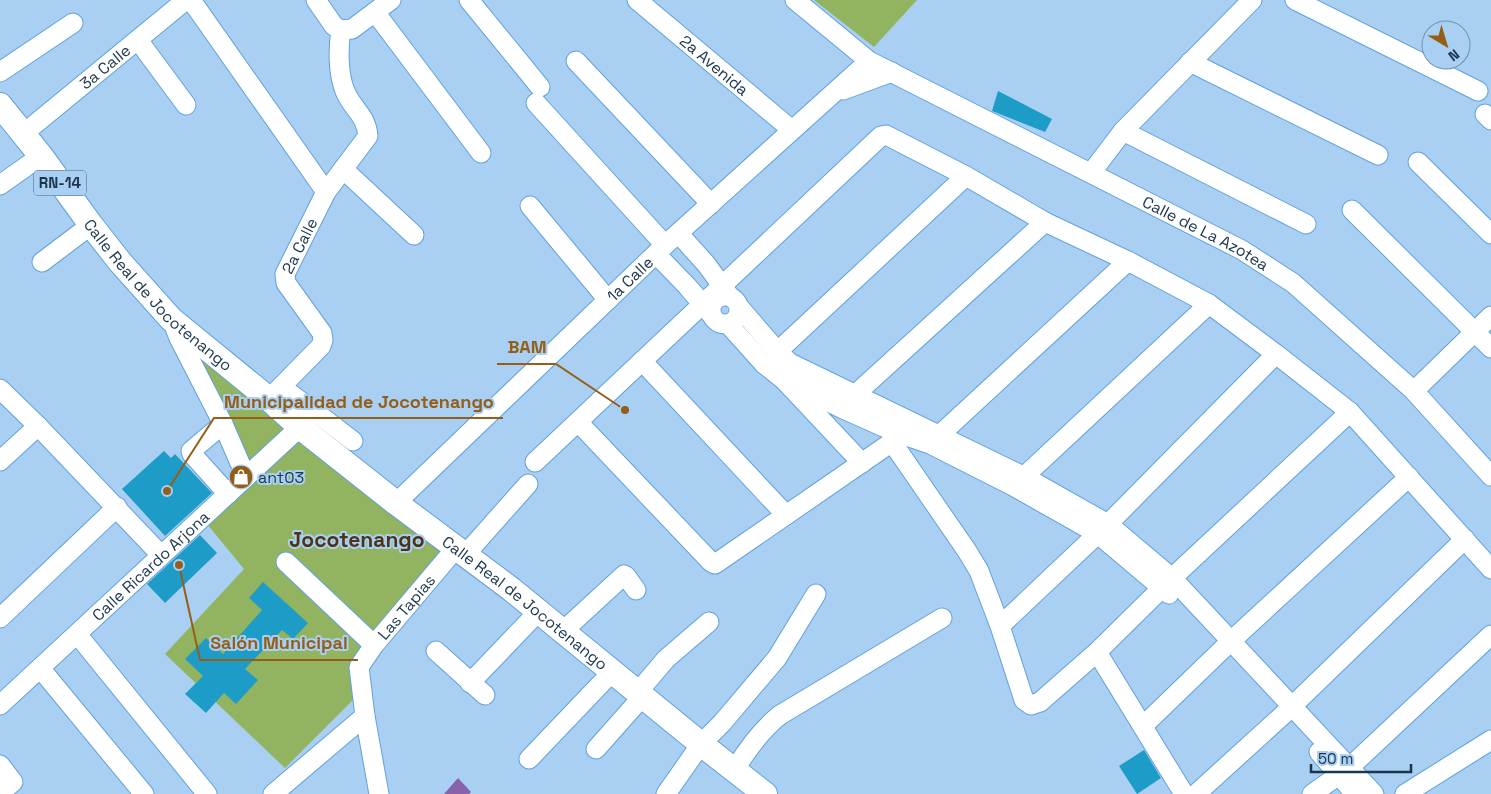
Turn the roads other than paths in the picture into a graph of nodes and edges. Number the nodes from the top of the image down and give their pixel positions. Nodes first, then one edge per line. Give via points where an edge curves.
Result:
1 (186, 0) edge
2 (191, 0) edge
3 (316, 0) edge
4 (391, 0) edge
5 (469, 0) edge
6 (637, 0) edge
7 (795, 0) edge
8 (1252, 0) edge
9 (1295, 0) edge
10 (375, 12) junction
11 (73, 23) dead end
12 (341, 30) junction
13 (138, 40) junction
14 (869, 60) junction
15 (576, 61) dead end
16 (1190, 62) junction
17 (0, 72) edge
18 (892, 72) junction
19 (1478, 91) dead end
20 (834, 92) junction
21 (0, 105) edge
22 (186, 105) dead end
23 (792, 130) junction
24 (1123, 131) junction
25 (24, 134) junction
26 (482, 153) dead end
27 (1378, 155) dead end
28 (41, 156) junction
29 (1418, 162) dead end
30 (343, 169) junction
31 (1091, 174) junction
32 (966, 176) junction
33 (0, 185) edge
34 (326, 192) junction
35 (711, 204) junction
36 (530, 206) dead end
37 (1352, 210) dead end
38 (1045, 222) junction
39 (1306, 224) dead end
40 (91, 225) junction
41 (414, 234) dead end
42 (1491, 234) edge
43 (666, 244) junction
44 (1128, 261) junction
45 (42, 262) dead end
46 (730, 296) junction
47 (608, 300) junction
48 (1209, 304) junction
49 (707, 309) junction
50 (1491, 316) edge
51 (171, 319) junction
52 (728, 324) junction
53 (1474, 332) junction
54 (1491, 348) edge
55 (1276, 354) junction
56 (771, 358) junction
57 (642, 362) junction
58 (784, 380) junction
59 (0, 389) edge
60 (1414, 391) junction
61 (275, 393) junction
62 (856, 394) junction
63 (841, 408) junction
64 (1350, 412) junction
65 (307, 419) junction
66 (578, 422) junction
67 (223, 424) junction
68 (38, 426) junction
69 (894, 437) junction
70 (935, 439) junction
71 (353, 441) dead end
72 (0, 462) edge
73 (535, 462) dead end
74 (862, 463) junction
75 (1491, 476) edge
76 (246, 477) junction
77 (1409, 477) junction
78 (1018, 481) junction
79 (528, 484) dead end
80 (228, 494) junction
81 (396, 504) junction
82 (117, 507) junction
83 (786, 515) junction
84 (1103, 529) junction
85 (1465, 539) junction
86 (460, 552) junction
87 (162, 555) junction
88 (286, 562) dead end
89 (1491, 569) edge
90 (1167, 583) junction
91 (636, 590) dead end
92 (816, 594) dead end
93 (539, 611) junction
94 (0, 618) edge
95 (942, 618) dead end
96 (709, 622) dead end
97 (1000, 626) junction
98 (562, 632) junction
99 (77, 634) junction
100 (1491, 635) edge
101 (374, 645) junction
102 (1226, 646) junction
103 (436, 651) dead end
104 (1097, 652) junction
105 (40, 668) junction
106 (613, 671) junction
107 (470, 683) junction
108 (640, 694) junction
109 (485, 695) dead end
110 (0, 705) edge
111 (1288, 710) junction
112 (365, 716) junction
113 (1143, 726) junction
114 (1491, 740) edge
115 (701, 744) junction
116 (596, 749) dead end
117 (529, 759) dead end
118 (0, 765) edge
119 (734, 771) junction
120 (1345, 771) junction
121 (0, 794) edge
122 (144, 794) edge
123 (206, 794) edge
124 (273, 794) edge
125 (379, 794) edge
126 (666, 794) edge
127 (765, 794) edge
128 (1184, 794) edge
129 (1196, 794) edge
130 (1312, 794) edge
131 (1356, 794) edge
132 (1374, 794) edge
133 (1405, 794) edge

1 - 13 street, 3a Calle
2 - 34 street
3 - 12 street via 334,26
4 - 10 street
5 - 43 street via 538,95
6 - 23 street, 2a Avenida
7 - 14 street, Calle de La Azotea
8 - 16 street
9 - 19 street
10 - 12 street via 352,29
10 - 26 street
11 - 17 street
12 - 30 street, 2a Calle via 338,49 345,92 362,116 368,136
13 - 22 street
13 - 25 street, 3a Calle
14 - 18 street, Calle de La Azotea
14 - 20 street, 1a Calle
15 - 35 street
16 - 24 street
16 - 27 street
18 - 20 street
18 - 31 street, Calle de La Azotea
20 - 23 street, 1a Calle
21 - 25 main road, Calle Real de Jocotenango / RN-14
23 - 35 street, 1a Calle
24 - 31 street
24 - 39 street
25 - 28 main road, Calle Real de Jocotenango / RN-14
28 - 33 street
28 - 40 main road, Calle Real de Jocotenango / RN-14
29 - 42 street
30 - 34 street, 2a Calle
30 - 41 street
31 - 60 street, Calle de La Azotea via 1242,250 1293,283
32 - 38 street
32 - 46 street via 886,135 881,136
32 - 56 street
34 - 61 street, 2a Calle via 285,274 286,283 322,333 323,340 321,346
35 - 43 street, 1a Calle
36 - 47 street
37 - 53 street
38 - 44 street
38 - 62 street
40 - 45 street
40 - 51 main road, Calle Real de Jocotenango / RN-14
43 - 46 street via 706,264
43 - 47 street, 1a Calle
43 - 49 street
44 - 48 street
44 - 70 street
46 - 49 street
46 - 52 street via 739,312 736,320
46 - 56 street
47 - 81 street, 1a Calle
48 - 55 street
48 - 78 street
49 - 52 street via 716,321
49 - 57 street
50 - 53 street
51 - 61 main road, Calle Real de Jocotenango
51 - 67 street
52 - 56 street
53 - 54 street
53 - 60 street
55 - 64 street
55 - 84 street
56 - 58 street
56 - 62 street via 790,363
57 - 66 street
57 - 83 street
58 - 63 street
58 - 74 street
59 - 68 street
60 - 75 street, Calle de La Azotea
61 - 65 main road, Calle Real de Jocotenango
62 - 63 street
62 - 70 street
63 - 69 street
64 - 77 street
64 - 90 street
65 - 71 street
65 - 76 street, Calle Ricardo Arjona
65 - 81 main road, Calle Real de Jocotenango
66 - 73 street
66 - 83 street via 710,562 715,564
67 - 76 street
67 - 80 street via 191,451
68 - 72 street
68 - 82 street
69 - 70 street
69 - 74 street
69 - 97 street via 967,551
70 - 78 street
74 - 83 street
76 - 80 street, Calle Ricardo Arjona
77 - 85 street
77 - 102 street
78 - 84 street
79 - 86 street, Las Tapias
80 - 87 street, Calle Ricardo Arjona
81 - 86 main road, Calle Real de Jocotenango
82 - 87 street
82 - 94 street
84 - 90 street
84 - 97 street
85 - 89 street
85 - 111 street
86 - 93 main road, Calle Real de Jocotenango
86 - 101 street, Las Tapias
87 - 99 street, Calle Ricardo Arjona
88 - 101 street
90 - 102 street
90 - 104 street
91 - 98 street via 624,575
92 - 115 street via 777,658
93 - 98 main road, Calle Real de Jocotenango
93 - 107 street
95 - 119 street via 774,720 746,751
96 - 108 street via 666,659
97 - 104 street via 1024,700 1031,705 1040,702
98 - 106 main road, Calle Real de Jocotenango
99 - 105 street, Calle Ricardo Arjona
99 - 123 street
100 - 120 street
101 - 112 street, Las Tapias via 359,667
102 - 111 street
102 - 113 street
103 - 107 street
104 - 113 street
105 - 110 street, Calle Ricardo Arjona
105 - 122 street
106 - 108 main road, Calle Real de Jocotenango
106 - 117 street
107 - 109 street
108 - 115 main road, Calle Real de Jocotenango
108 - 116 street
111 - 120 street
111 - 129 street
112 - 124 street
112 - 125 street
113 - 128 street
114 - 133 street
115 - 119 main road, Calle Real de Jocotenango
115 - 126 street
118 - 121 street via 13,782
119 - 127 main road, Calle Real de Jocotenango
120 - 130 street
120 - 131 street
120 - 132 street

